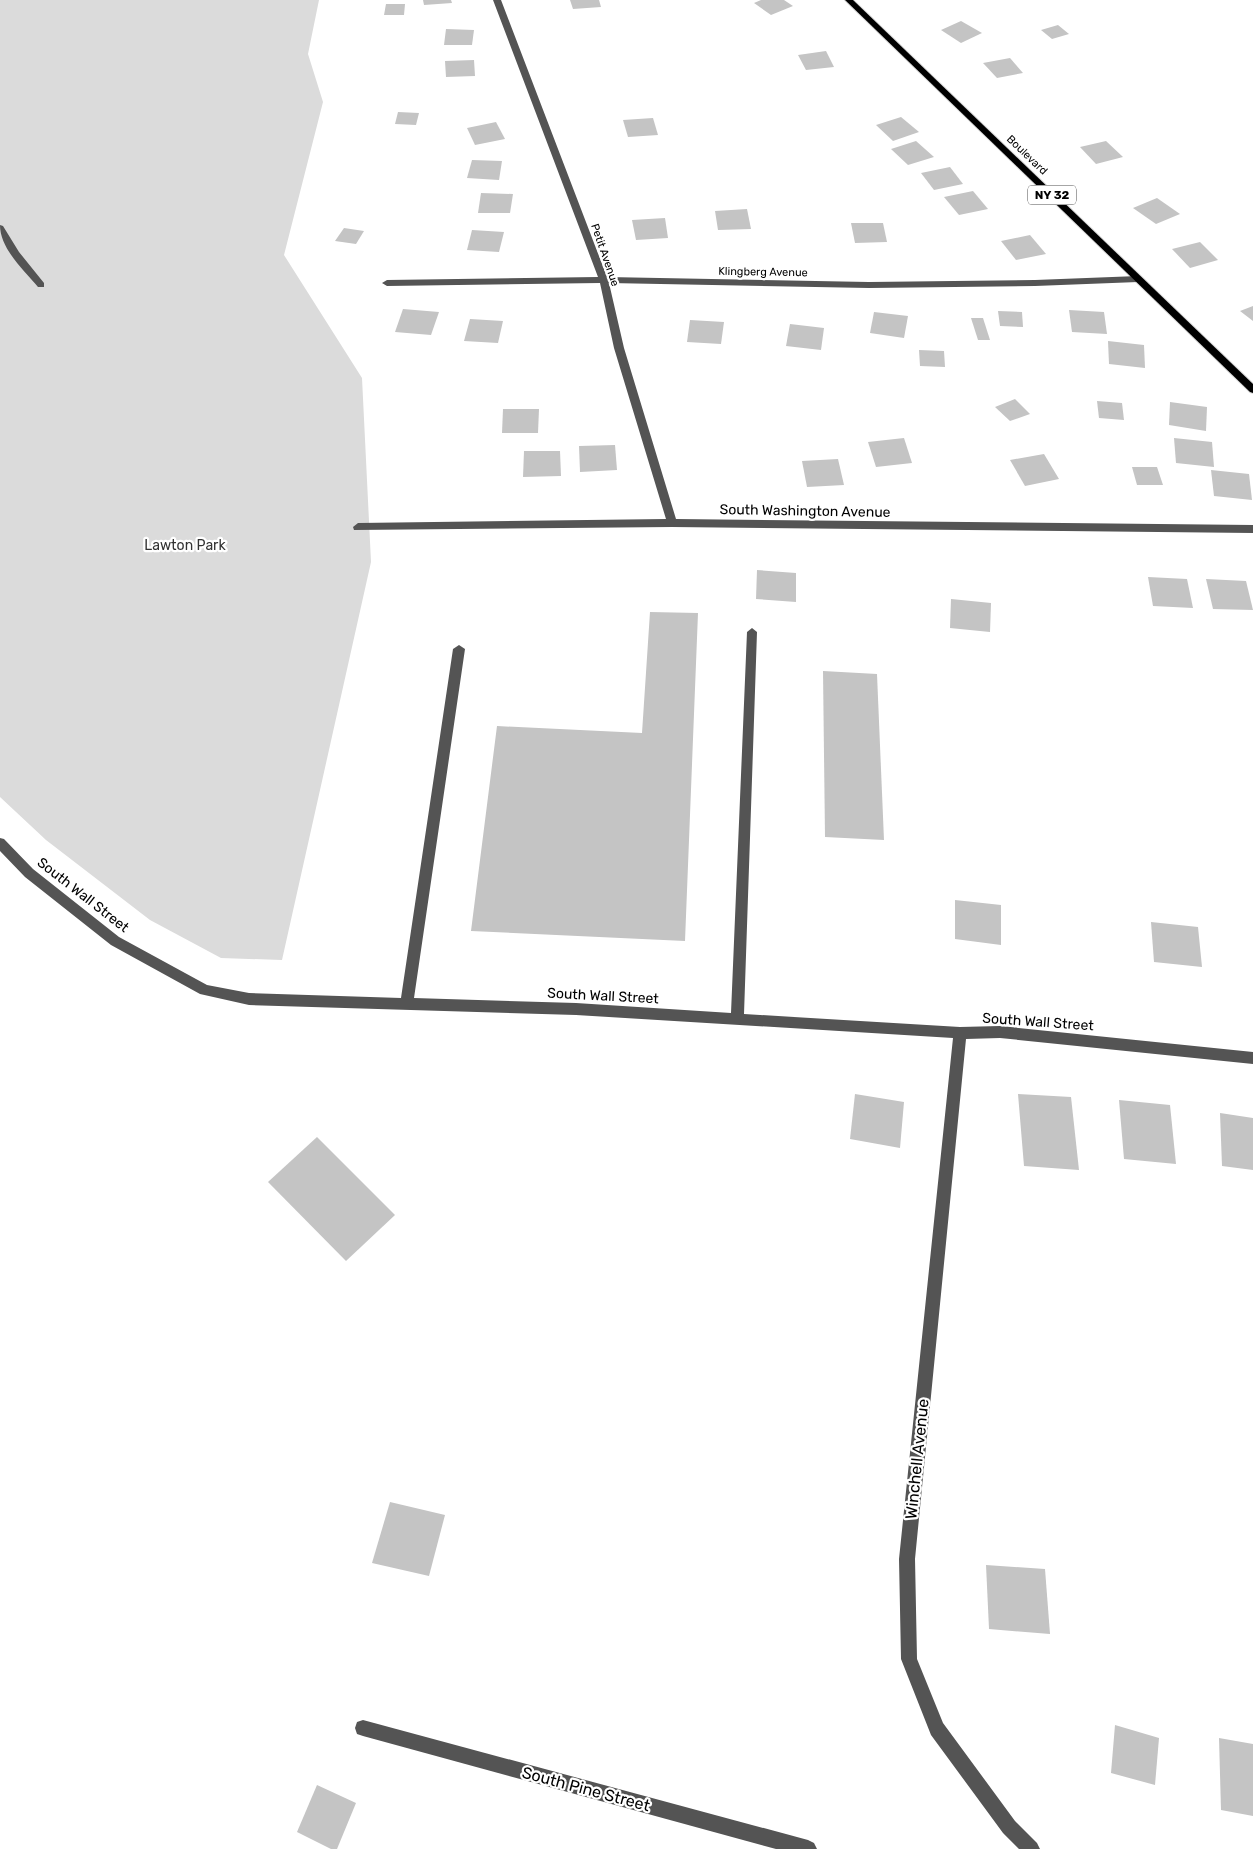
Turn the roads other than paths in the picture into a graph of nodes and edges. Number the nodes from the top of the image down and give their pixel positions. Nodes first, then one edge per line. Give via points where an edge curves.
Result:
1 (497, 0) edge
2 (849, 0) edge
3 (0, 228) edge
4 (1138, 279) junction
5 (604, 280) junction
6 (387, 283) dead end
7 (41, 285) dead end
8 (1253, 390) edge
9 (672, 523) junction
10 (358, 526) dead end
11 (1253, 529) edge
12 (752, 632) dead end
13 (459, 649) dead end
14 (0, 843) edge
15 (407, 1004) junction
16 (737, 1019) junction
17 (960, 1033) junction
18 (1253, 1058) edge
19 (363, 1728) dead end
20 (808, 1849) edge
21 (1031, 1849) edge

1 - 5 street, Petit Avenue
2 - 4 main road, Boulevard / NY 32
3 - 7 street via 15,254
4 - 5 street, Klingberg Avenue via 869,285
4 - 8 main road, Boulevard / NY 32
5 - 6 street, Klingberg Avenue
5 - 9 street, Petit Avenue via 619,348
9 - 10 street, South Washington Avenue
9 - 11 street, South Washington Avenue
12 - 16 street
13 - 15 street
14 - 15 street, South Wall Street via 29,873 115,941 205,990 249,999
15 - 16 street, South Wall Street via 576,1009
16 - 17 street, South Wall Street
17 - 18 street, South Wall Street via 1000,1032
17 - 21 street, Winchell Avenue via 907,1559 909,1659 937,1729 1009,1827
19 - 20 street, South Pine Street

